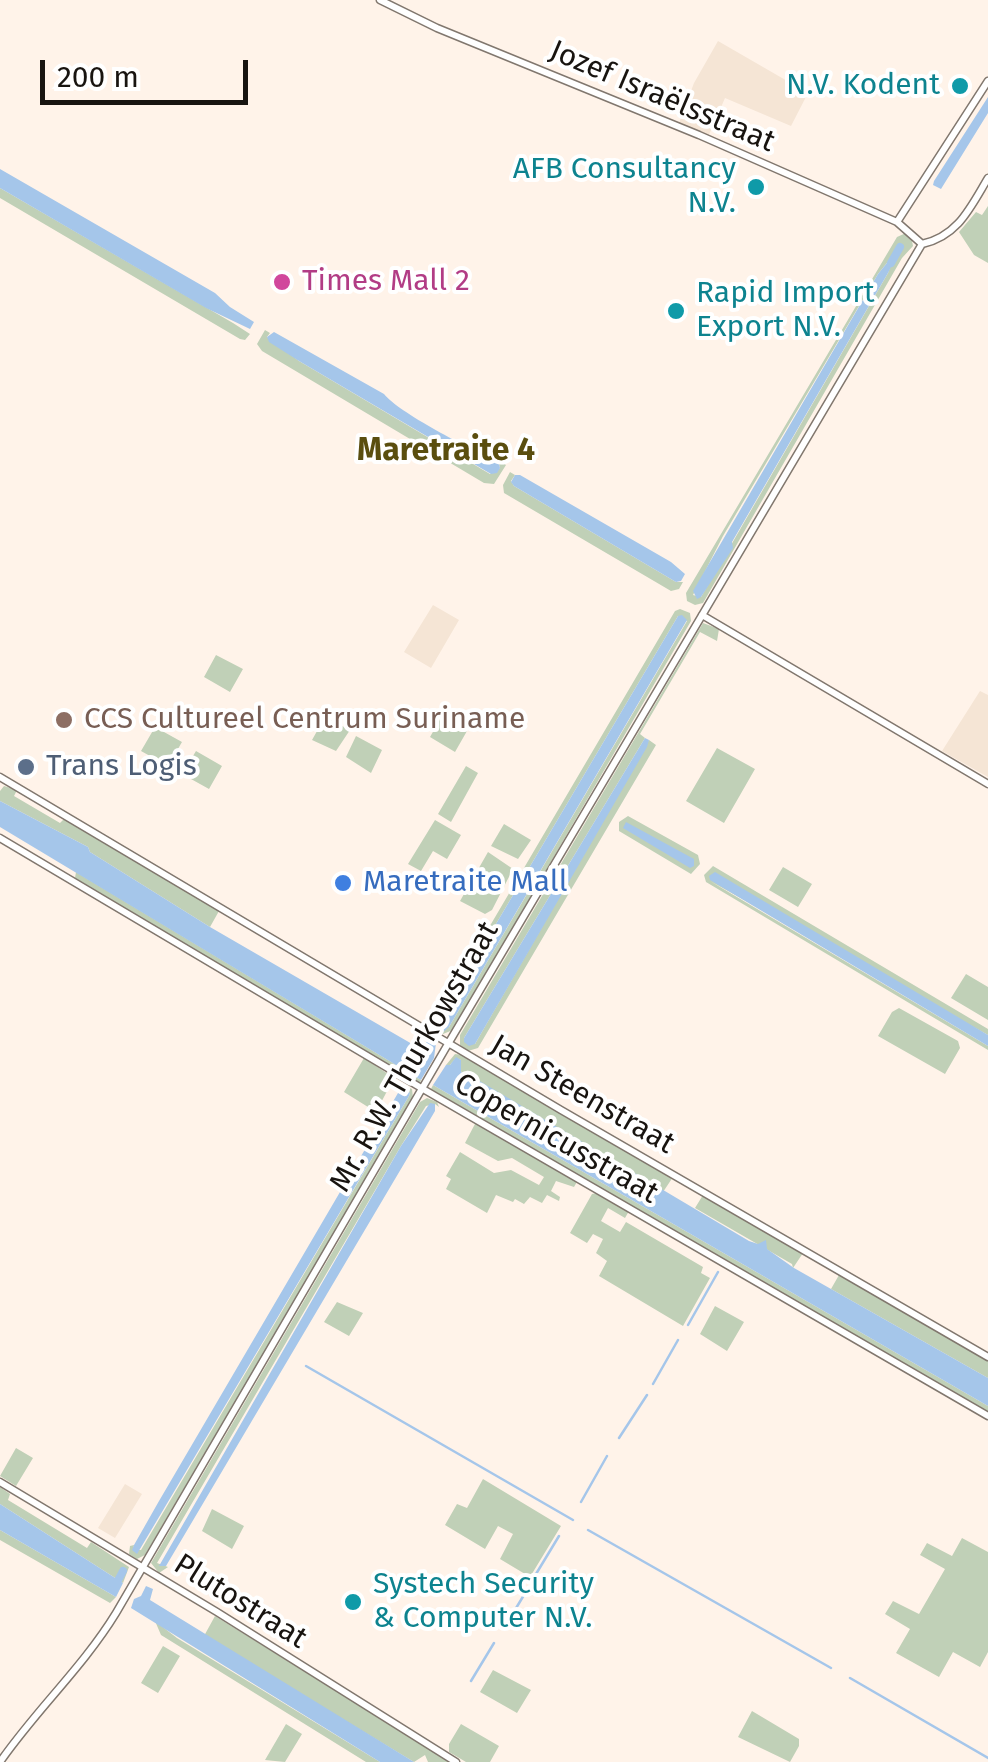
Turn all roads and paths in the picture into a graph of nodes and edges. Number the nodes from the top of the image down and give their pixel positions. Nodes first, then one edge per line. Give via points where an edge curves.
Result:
1 (380, 0) edge
2 (988, 82) edge
3 (988, 178) edge
4 (897, 222) junction
5 (922, 244) junction
6 (702, 614) junction
7 (0, 777) edge
8 (988, 784) edge
9 (0, 838) edge
10 (448, 1044) junction
11 (424, 1088) junction
12 (988, 1357) edge
13 (988, 1416) edge
14 (0, 1482) edge
15 (141, 1568) junction
16 (0, 1762) edge
17 (456, 1762) edge

1 - 4 street, Jozef Israëlsstraat
2 - 4 street
3 - 5 street via 964,219
4 - 5 street, Jozef Israëlsstraat
5 - 6 street, Mr. R.W. Thurkowstraat
6 - 8 street
6 - 10 street, Mr. R.W. Thurkowstraat
7 - 10 street, Jan Steenstraat
9 - 11 street, Copernicusstraat
10 - 11 street, Mr. R.W. Thurkowstraat
10 - 12 street, Jan Steenstraat
11 - 13 street, Copernicusstraat
11 - 15 street, Mr. R.W. Thurkowstraat
14 - 15 street, Plutostraat
15 - 16 street, Mr. R.W. Thurkowstraat via 96,1646
15 - 17 street, Plutostraat

